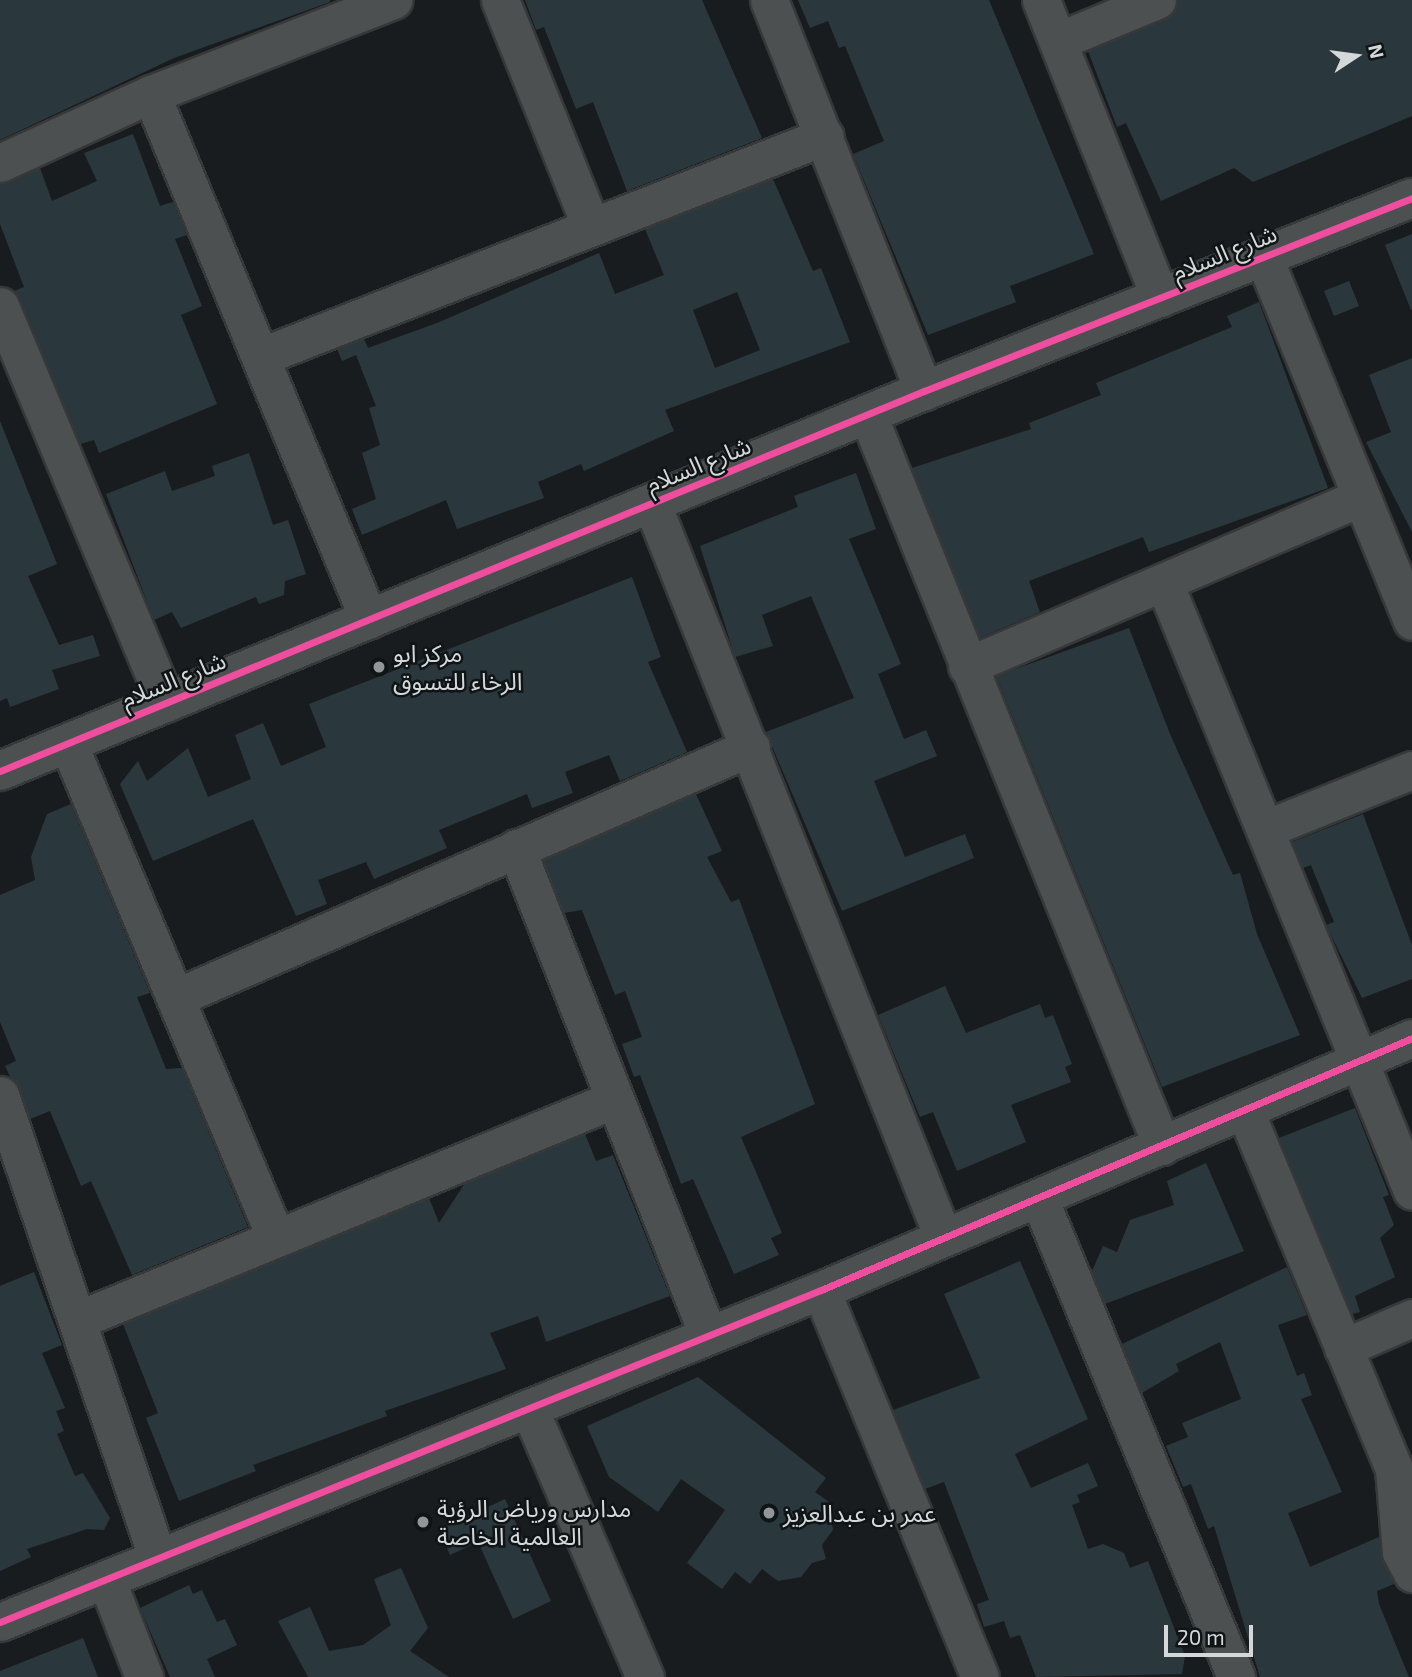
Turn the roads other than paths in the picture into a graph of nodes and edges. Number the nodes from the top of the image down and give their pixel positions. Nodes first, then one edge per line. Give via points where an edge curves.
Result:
1 (393, 0) edge
2 (500, 0) edge
3 (769, 0) edge
4 (1041, 0) edge
5 (1157, 0) edge
6 (1058, 41) junction
7 (151, 94) junction
8 (825, 136) junction
9 (0, 163) edge
10 (1412, 198) edge
11 (590, 224) junction
12 (1264, 258) junction
13 (1160, 298) junction
14 (0, 306) edge
15 (261, 356) junction
16 (924, 391) junction
17 (868, 415) junction
18 (1361, 497) junction
19 (652, 504) junction
20 (1165, 585) junction
21 (369, 620) junction
22 (1412, 621) edge
23 (967, 666) junction
24 (166, 703) junction
25 (68, 743) junction
26 (751, 747) junction
27 (1412, 770) edge
28 (0, 771) edge
29 (1265, 829) junction
30 (516, 848) junction
31 (177, 997) junction
32 (1412, 1038) edge
33 (1360, 1061) junction
34 (0, 1095) edge
35 (615, 1098) junction
36 (1245, 1111) junction
37 (1162, 1146) junction
38 (1412, 1191) edge
39 (1039, 1198) junction
40 (275, 1236) junction
41 (943, 1237) junction
42 (821, 1290) junction
43 (1412, 1318) edge
44 (80, 1319) junction
45 (708, 1335) junction
46 (1343, 1348) junction
47 (529, 1408) junction
48 (1403, 1465) edge
49 (158, 1556) junction
50 (1412, 1573) edge
51 (107, 1581) junction
52 (0, 1622) edge
53 (144, 1677) edge
54 (645, 1677) edge
55 (980, 1677) edge
56 (1236, 1677) edge

1 - 7 street
2 - 11 street
3 - 8 street
4 - 6 street
5 - 6 street
6 - 13 street
7 - 9 street
7 - 15 street
8 - 11 street
8 - 16 street
10 - 12 street, شارع السلام
11 - 15 street
12 - 13 street, شارع السلام
12 - 18 street
13 - 16 street, شارع السلام
14 - 24 street
15 - 21 street
16 - 17 street, شارع السلام
17 - 19 street, شارع السلام
17 - 23 street
18 - 20 street
18 - 22 street
19 - 21 street, شارع السلام
19 - 26 street
20 - 23 street
20 - 29 street
21 - 24 street, شارع السلام
23 - 37 street
24 - 25 street, شارع السلام
25 - 28 street, شارع السلام
25 - 31 street
26 - 30 street
26 - 41 street
27 - 29 street
29 - 33 street
30 - 31 street
30 - 35 street
31 - 40 street
32 - 33 street
33 - 36 street
33 - 38 street
34 - 44 street
35 - 40 street
35 - 45 street
36 - 37 street
36 - 46 street
37 - 39 street
39 - 41 street
39 - 56 street
40 - 44 street
41 - 42 street
42 - 45 street
42 - 55 street
43 - 46 street
44 - 49 street
45 - 47 street
46 - 48 street
47 - 49 street
47 - 54 street
48 - 50 street via 1401,1552
49 - 51 street
51 - 52 street
51 - 53 street

